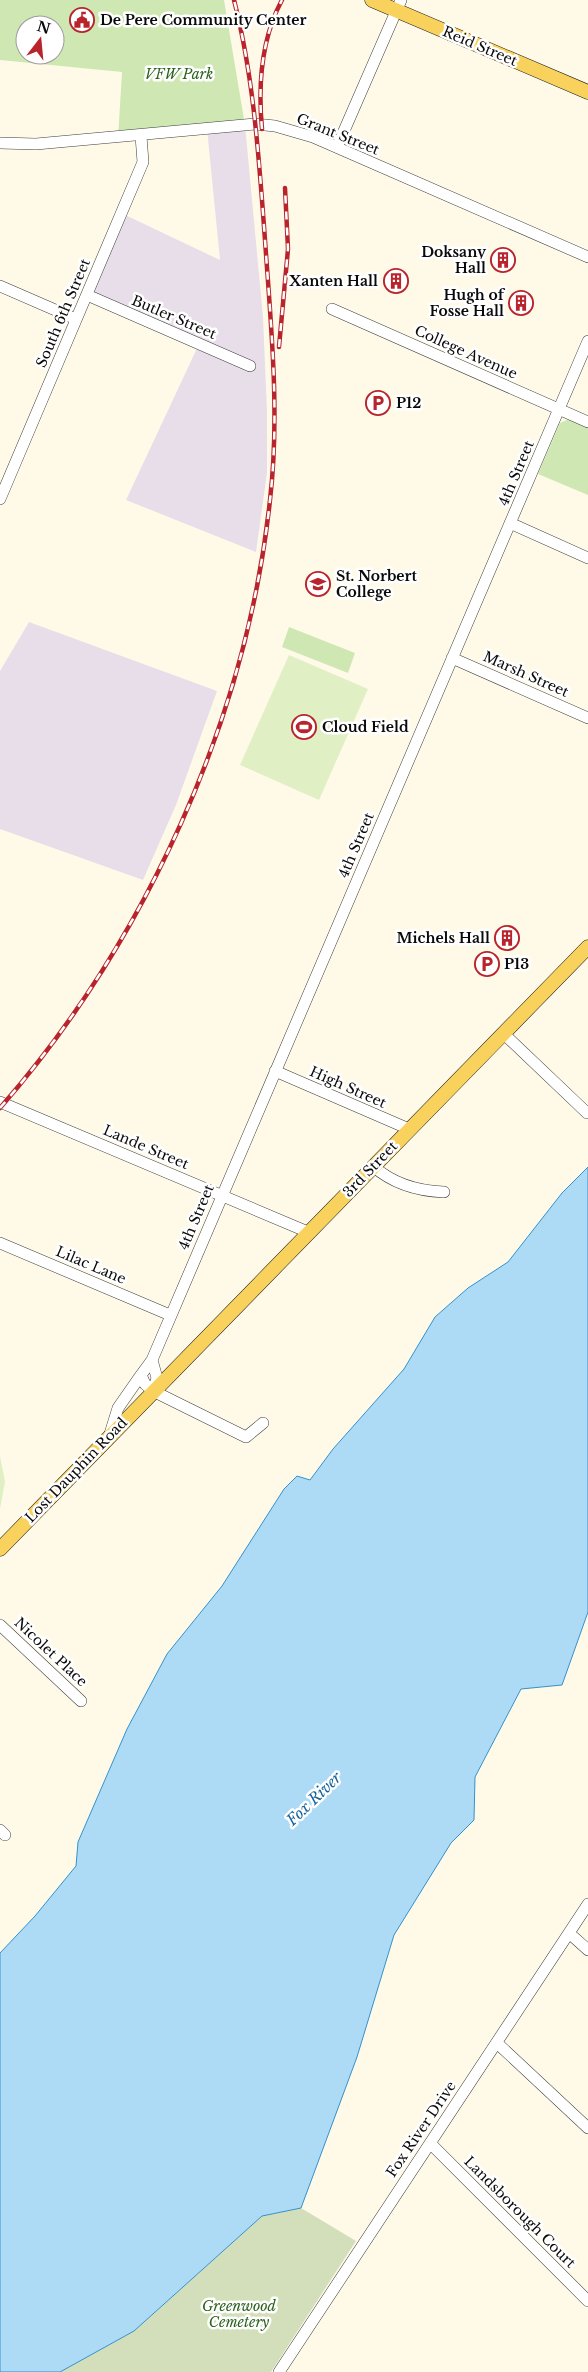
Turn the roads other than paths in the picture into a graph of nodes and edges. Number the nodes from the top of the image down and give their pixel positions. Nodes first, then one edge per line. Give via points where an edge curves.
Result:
1 (372, 0) edge
2 (399, 5) edge
3 (588, 92) edge
4 (141, 136) junction
5 (0, 143) edge
6 (337, 147) junction
7 (588, 257) edge
8 (0, 286) edge
9 (87, 295) junction
10 (332, 309) dead end
11 (76, 319) junction
12 (588, 341) edge
13 (250, 366) dead end
14 (560, 410) junction
15 (588, 422) edge
16 (0, 499) edge
17 (510, 523) junction
18 (588, 558) edge
19 (452, 658) junction
20 (588, 718) edge
21 (588, 947) edge
22 (503, 1033) junction
23 (275, 1071) junction
24 (0, 1102) edge
25 (586, 1113) dead end
26 (409, 1129) junction
27 (373, 1166) junction
28 (444, 1192) dead end
29 (221, 1196) junction
30 (308, 1232) junction
31 (0, 1243) edge
32 (170, 1315) junction
33 (152, 1360) junction
34 (141, 1375) junction
35 (153, 1391) junction
36 (263, 1423) dead end
37 (109, 1437) junction
38 (0, 1549) edge
39 (0, 1625) edge
40 (81, 1701) dead end
41 (588, 1904) edge
42 (569, 1932) junction
43 (588, 1950) edge
44 (497, 2043) junction
45 (588, 2128) edge
46 (431, 2144) junction
47 (588, 2301) edge
48 (279, 2372) edge

1 - 2 main road, Reid Street
2 - 3 main road, Reid Street
2 - 6 street
4 - 5 street, Grant Street via 36,144
4 - 6 street, Grant Street via 255,124 295,131
4 - 9 street, South 6th Street via 143,162
6 - 7 street, Grant Street
8 - 11 street
9 - 11 street, South 6th Street
9 - 13 street, Butler Street
10 - 14 street, College Avenue
11 - 16 street, South 6th Street
12 - 14 street, 4th Street
14 - 15 street, College Avenue
14 - 17 street, 4th Street
17 - 18 street
17 - 19 street, 4th Street
19 - 20 street, Marsh Street
19 - 23 street, 4th Street
21 - 22 main road, 3rd Street
22 - 25 street
22 - 26 main road, 3rd Street
23 - 26 street, High Street
23 - 29 street, 4th Street
24 - 29 street, Lande Street
26 - 27 main road, 3rd Street
27 - 28 street via 394,1181
27 - 30 main road, 3rd Street
29 - 30 street, Lande Street
29 - 32 street, 4th Street
30 - 35 main road, 3rd Street
31 - 32 street, Lilac Lane
32 - 33 street, 4th Street
33 - 34 street, 4th Street
33 - 35 street, 4th Street via 157,1378
34 - 35 street
34 - 37 street, 4th Street via 118,1408
35 - 36 street via 246,1437
35 - 37 main road, Lost Dauphin Road
37 - 38 main road, Lost Dauphin Road
39 - 40 street, Nicolet Place
41 - 42 street, Fox River Drive
42 - 43 street
42 - 44 street, Fox River Drive
44 - 45 street
44 - 46 street, Fox River Drive
46 - 47 street, Landsborough Court
46 - 48 street, Fox River Drive

